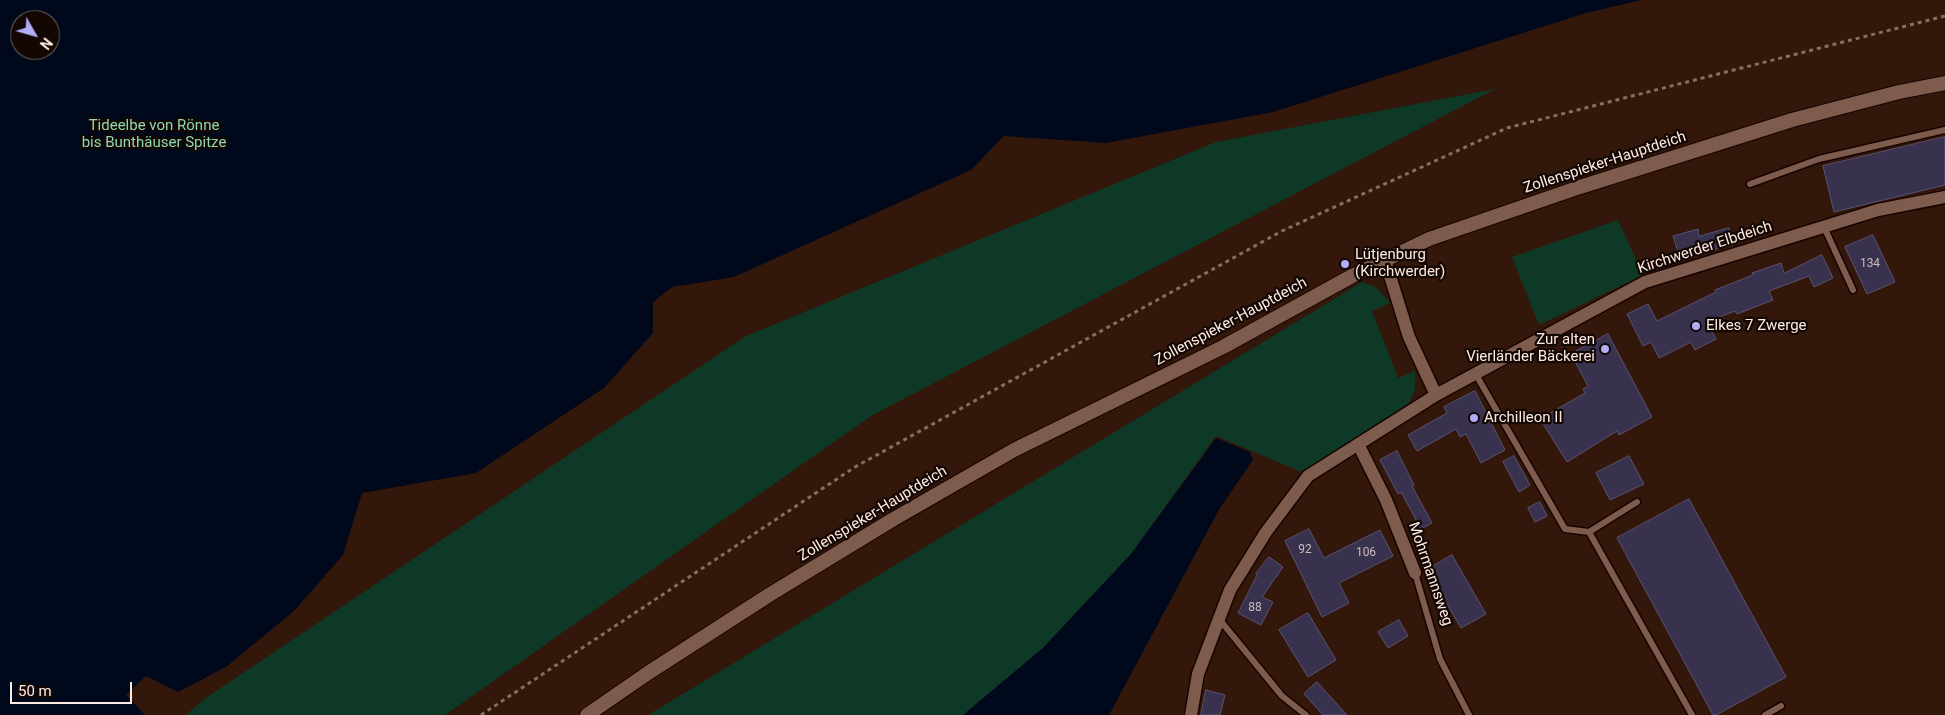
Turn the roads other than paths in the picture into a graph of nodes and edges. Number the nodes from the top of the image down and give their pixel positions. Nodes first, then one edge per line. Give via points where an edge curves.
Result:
1 (1945, 82) edge
2 (1945, 130) edge
3 (1750, 184) dead end
4 (1945, 197) edge
5 (1824, 227) junction
6 (1385, 260) junction
7 (1853, 290) dead end
8 (1475, 373) junction
9 (1436, 395) junction
10 (1358, 444) junction
11 (1637, 502) dead end
12 (1589, 532) junction
13 (1416, 573) joint
14 (1219, 619) junction
15 (1781, 706) dead end
16 (587, 715) edge
17 (1192, 715) edge
18 (1306, 715) edge
19 (1469, 715) edge
20 (1692, 715) edge
21 (1765, 715) edge

1 - 6 street, Zollenspieker-Hauptdeich via 1783,123 1580,187 1429,239
2 - 3 lane via 1819,159
4 - 5 street, Kirchwerder Elbdeich via 1878,210
5 - 7 lane
5 - 8 street, Kirchwerder Elbdeich via 1645,282
6 - 9 street via 1409,337
6 - 16 street, Zollenspieker-Hauptdeich via 1223,347 1006,455 892,520 648,673
8 - 9 street, Kirchwerder Elbdeich
8 - 12 lane via 1565,530
9 - 10 street, Kirchwerder Elbdeich
10 - 13 street, Mohrmannsweg via 1386,500
10 - 14 street, Kirchwerder Elbdeich via 1308,476 1266,532 1230,590
11 - 12 lane
12 - 20 lane
13 - 19 lane, Mohrmannsweg via 1440,659
14 - 17 street, Kirchwerder Elbdeich via 1198,674
14 - 18 lane via 1282,696
15 - 21 lane

